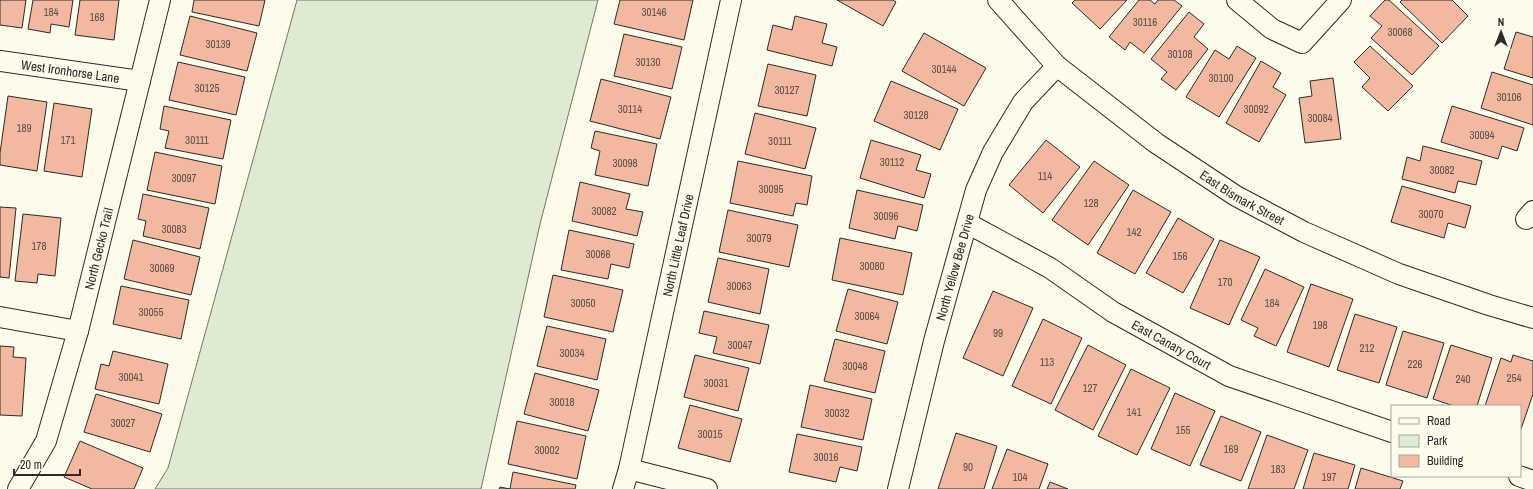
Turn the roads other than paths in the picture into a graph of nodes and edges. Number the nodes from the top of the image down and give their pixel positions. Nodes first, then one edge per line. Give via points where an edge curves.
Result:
1 (160, 0) edge
2 (731, 0) edge
3 (998, 0) edge
4 (1237, 0) edge
5 (1341, 0) edge
6 (0, 61) edge
7 (1057, 66) junction
8 (140, 81) junction
9 (967, 223) junction
10 (0, 317) edge
11 (1533, 318) edge
12 (78, 331) junction
13 (1391, 432) edge
14 (629, 469) junction
15 (1521, 476) edge
16 (1533, 481) edge
17 (18, 489) edge
18 (623, 489) edge
19 (708, 489) edge
20 (898, 489) edge

1 - 8 street, North Gecko Trail
2 - 14 street, North Little Leaf Drive
3 - 7 street, East Bismark Street
4 - 5 street via 1272,29 1302,43
6 - 8 street, West Ironhorse Lane
7 - 9 street, North Yellow Bee Drive via 1023,102 993,152 976,190
7 - 11 street, East Bismark Street via 1156,143 1236,196 1304,232 1399,274 1489,306
8 - 12 street, North Gecko Trail
9 - 13 street, East Canary Court via 1050,268 1113,312 1229,376
9 - 20 street, North Yellow Bee Drive via 934,340
10 - 12 street
12 - 17 street, North Gecko Trail via 46,441
14 - 18 street, North Little Leaf Drive
14 - 19 street
15 - 16 street

